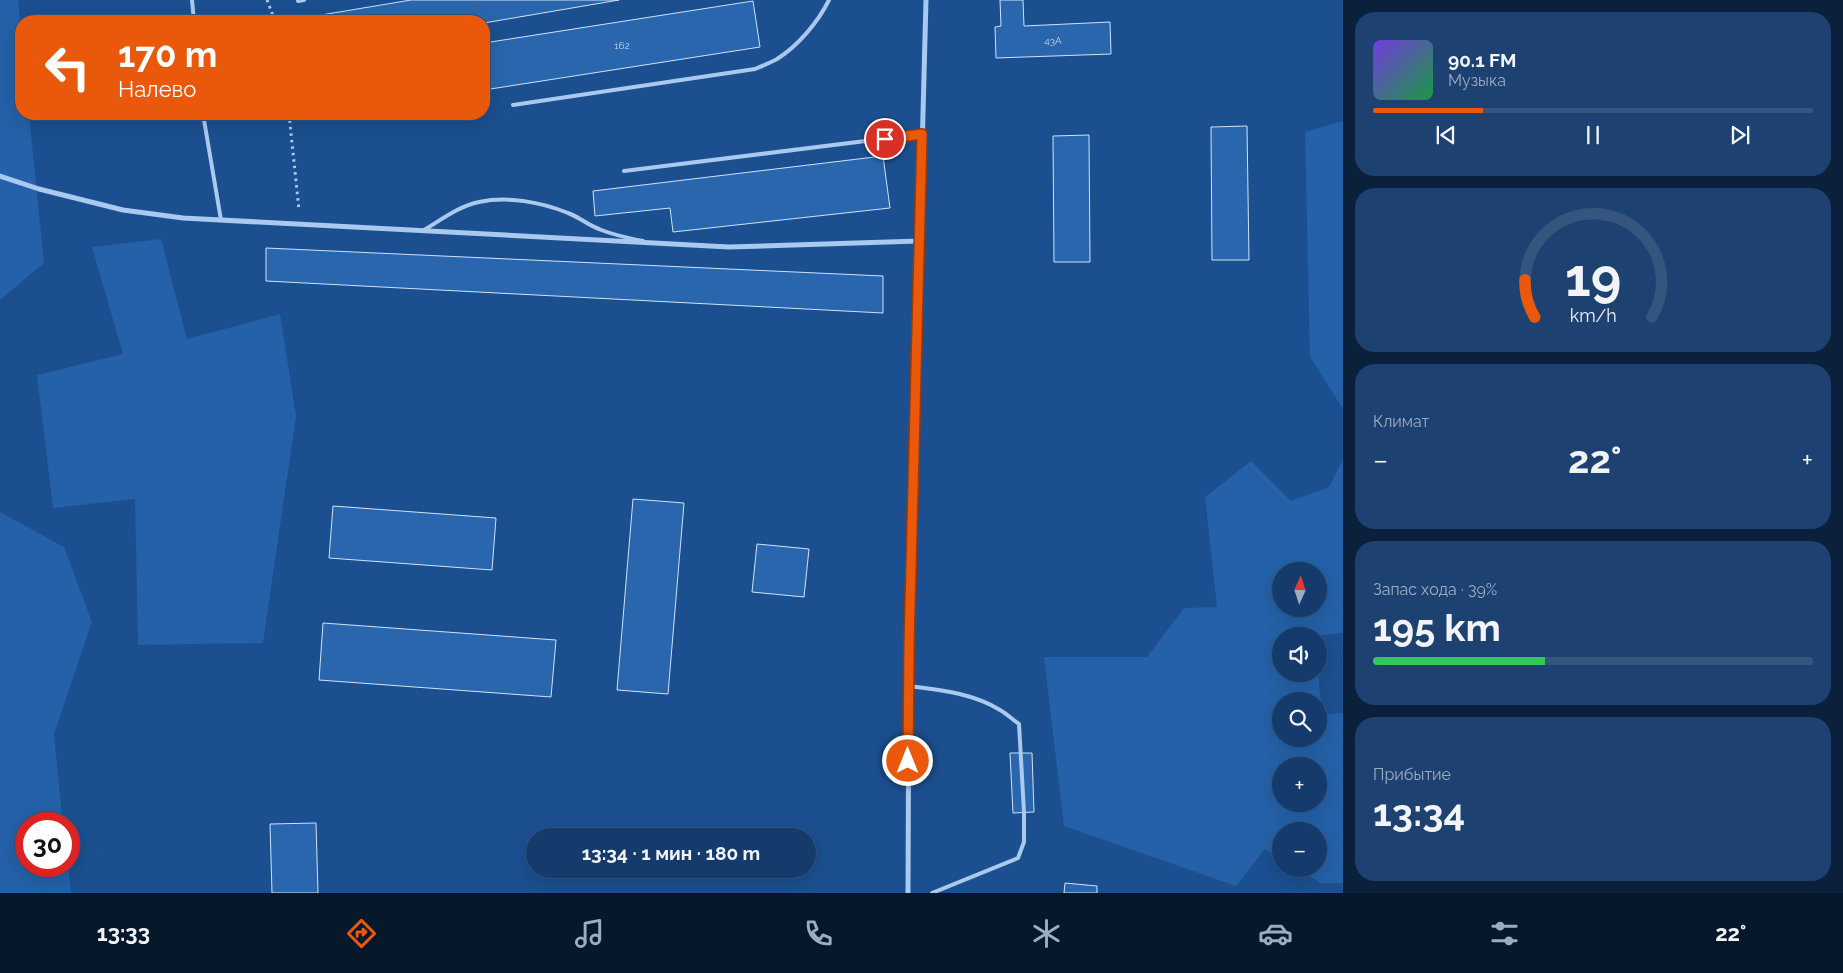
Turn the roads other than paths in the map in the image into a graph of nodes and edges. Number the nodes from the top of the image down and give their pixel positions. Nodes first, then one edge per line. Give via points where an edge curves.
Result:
1 (192, 0) edge
2 (304, 0) edge
3 (829, 0) edge
4 (926, 0) edge
5 (298, 1) edge
6 (193, 15) edge
7 (513, 105) dead end
8 (204, 120) edge
9 (922, 134) junction
10 (624, 171) dead end
11 (0, 176) edge
12 (221, 220) junction
13 (422, 231) junction
14 (919, 242) junction
15 (658, 244) junction
16 (909, 686) junction
17 (908, 893) edge
18 (932, 893) edge

1 - 6 lane
2 - 5 lane
3 - 7 lane via 797,44 776,60 755,69
4 - 9 street
8 - 12 lane
9 - 10 lane
9 - 14 street
11 - 12 street via 123,210
12 - 13 street
13 - 15 street
13 - 15 lane via 477,202 502,200 538,202 618,236
14 - 15 street via 728,247
14 - 16 street
16 - 17 street
16 - 18 lane via 971,697 999,709 1019,724 1024,842 1018,858

